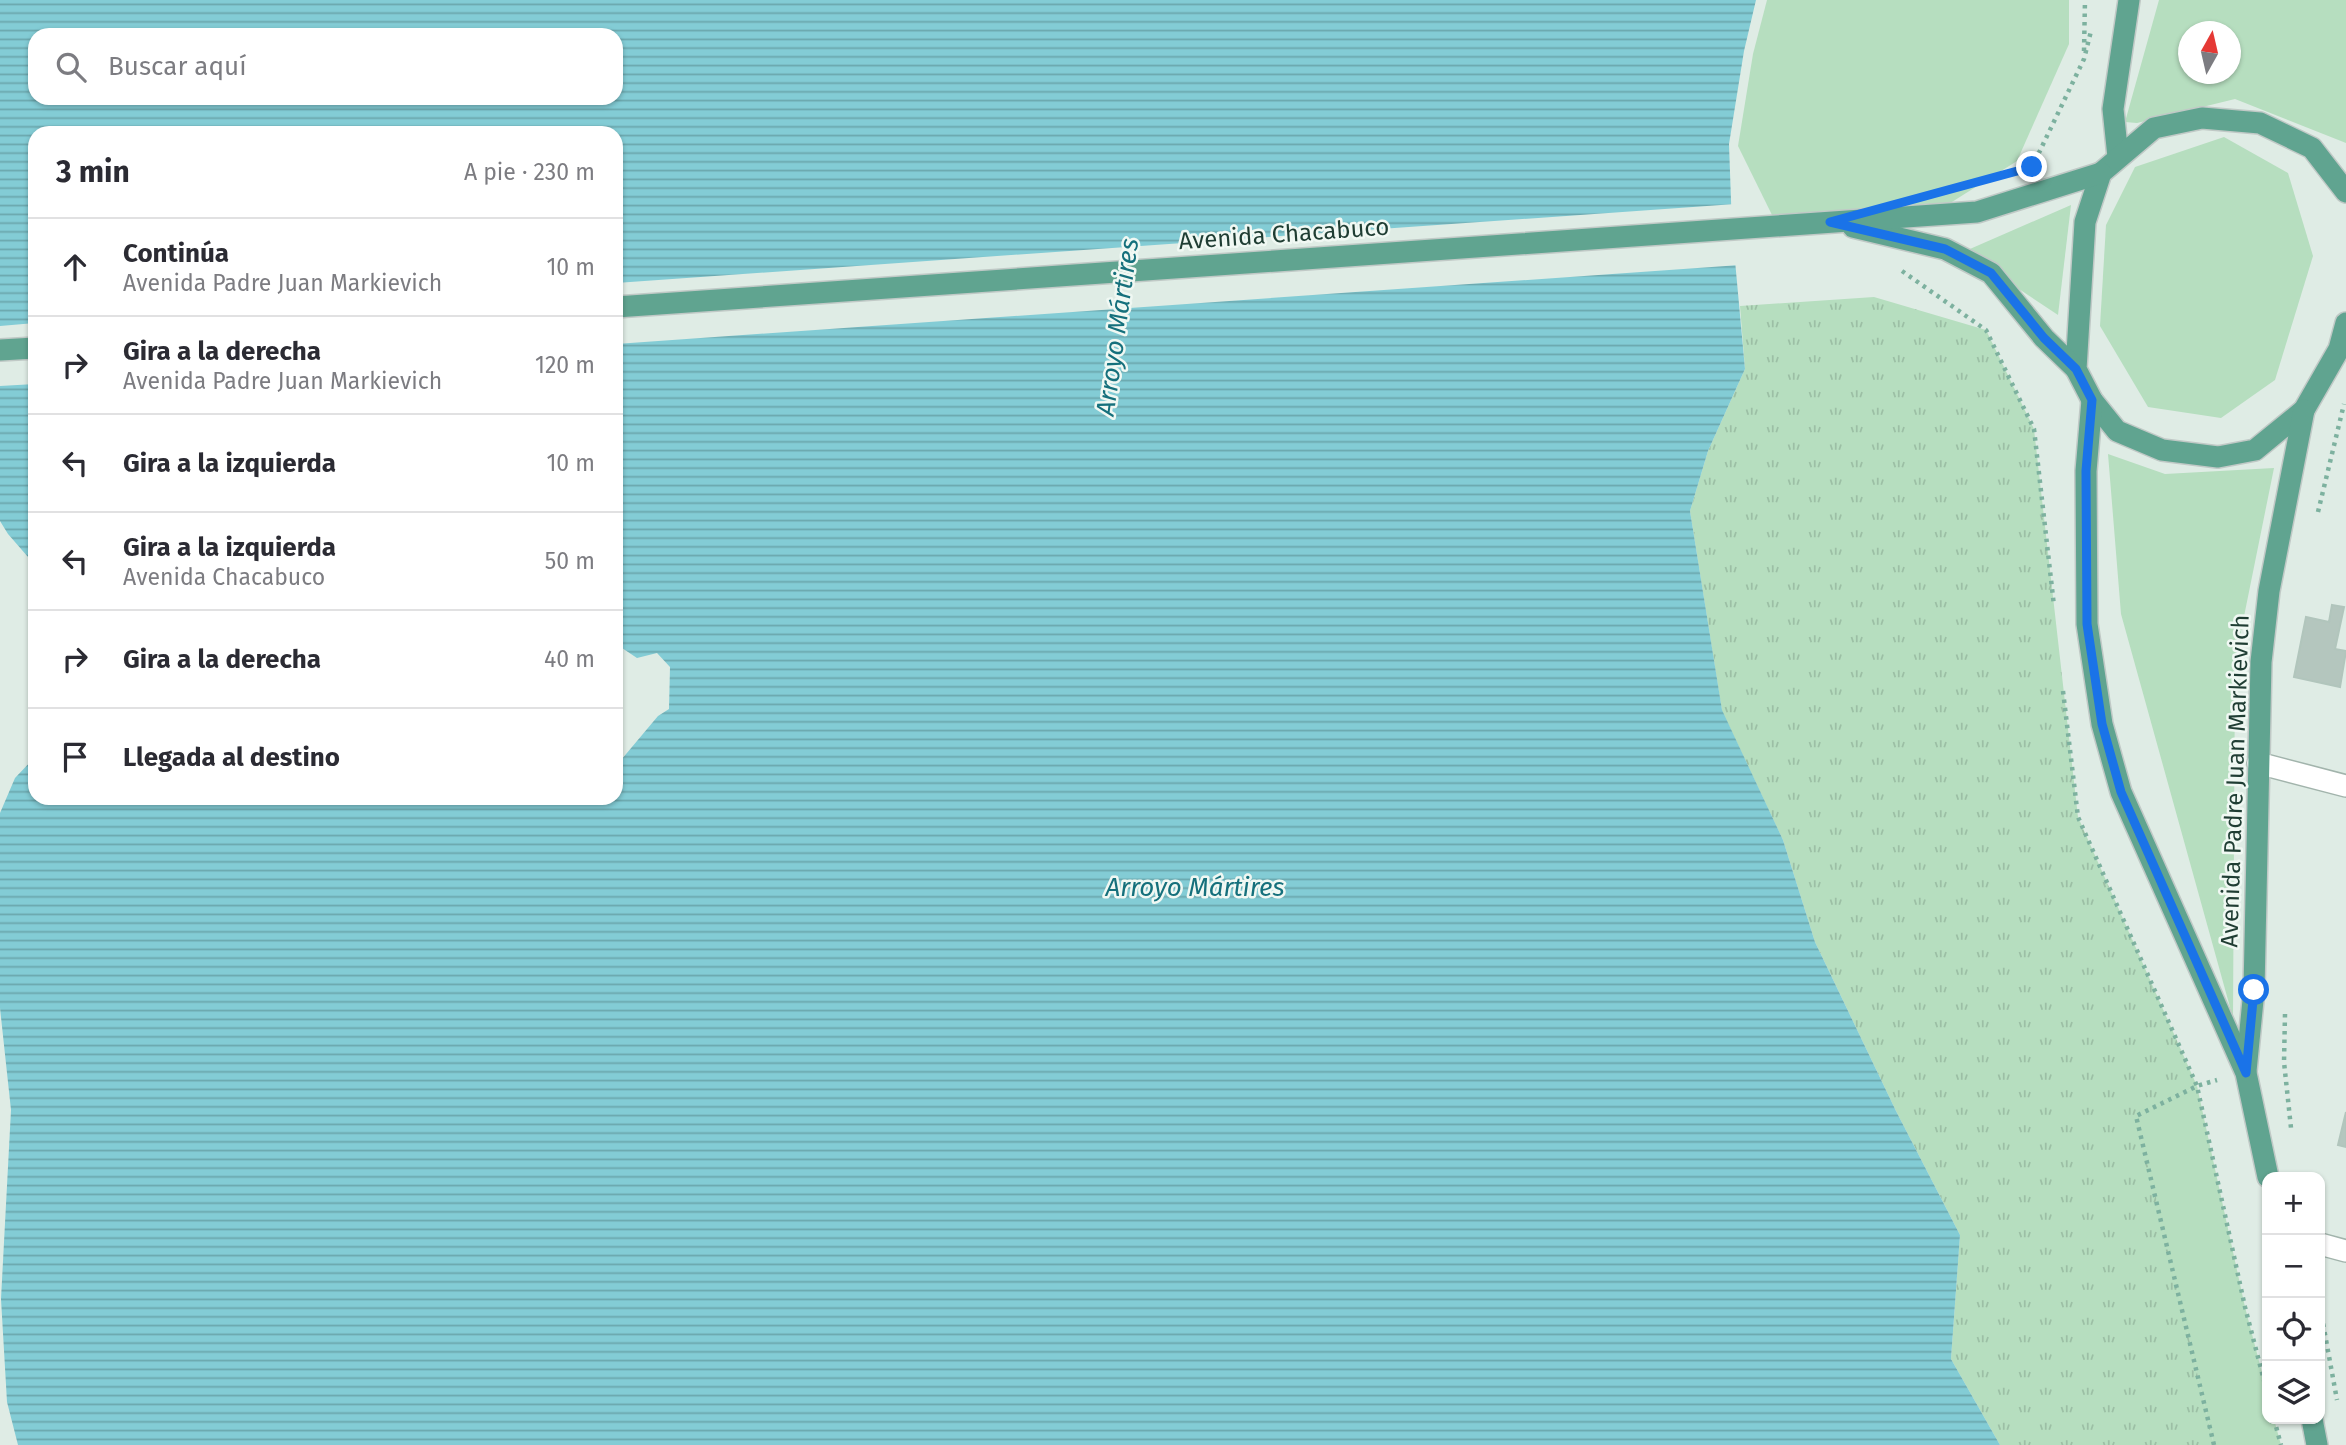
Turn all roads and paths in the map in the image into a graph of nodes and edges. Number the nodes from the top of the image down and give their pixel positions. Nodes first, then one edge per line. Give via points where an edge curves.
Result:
1 (2085, 0) edge
2 (2129, 0) edge
3 (2093, 23) dead end
4 (2084, 59) junction
5 (2118, 157) junction
6 (2032, 167) dead end
7 (2101, 173) junction
8 (2346, 192) edge
9 (1830, 222) junction
10 (1897, 268) dead end
11 (623, 307) edge
12 (2346, 323) edge
13 (28, 348) edge
14 (0, 350) edge
15 (2339, 360) edge
16 (2076, 369) junction
17 (2092, 400) junction
18 (2304, 410) junction
19 (2054, 609) dead end
20 (2062, 678) dead end
21 (2258, 763) junction
22 (2346, 786) edge
23 (2246, 1073) junction
24 (2197, 1086) junction
25 (2267, 1172) edge
26 (2325, 1245) edge
27 (2346, 1251) edge
28 (2325, 1335) edge
29 (2262, 1373) edge
30 (2338, 1409) dead end
31 (2275, 1424) edge
32 (2313, 1424) edge
33 (2214, 1445) edge
34 (2281, 1445) edge
35 (2317, 1445) edge

1 - 4 path
2 - 5 main road via 2113,109
3 - 4 path
4 - 6 path
5 - 7 main road
5 - 8 main road via 2154,128 2202,118 2260,122 2312,148
7 - 9 main road, Avenida Chacabuco via 1977,212
7 - 16 main road via 2085,222
9 - 11 main road, Avenida Chacabuco
9 - 16 main road, Avenida Chacabuco via 1945,249 1991,273
10 - 19 path via 1986,330 2034,429
12 - 15 main road
13 - 14 main road
15 - 18 main road
16 - 17 main road
17 - 18 main road via 2117,431 2162,450 2218,457 2255,450
17 - 23 main road, Avenida Padre Juan Markievich via 2086,471 2087,624 2102,724 2121,792
18 - 21 main road, Avenida Padre Juan Markievich via 2269,591
20 - 24 path via 2078,817
21 - 22 street
21 - 23 main road, Avenida Padre Juan Markievich via 2254,990
23 - 25 main road, Avenida Padre Juan Markievich
24 - 29 path
24 - 33 path via 2136,1116
26 - 27 street
28 - 30 path
31 - 34 path
32 - 35 main road

